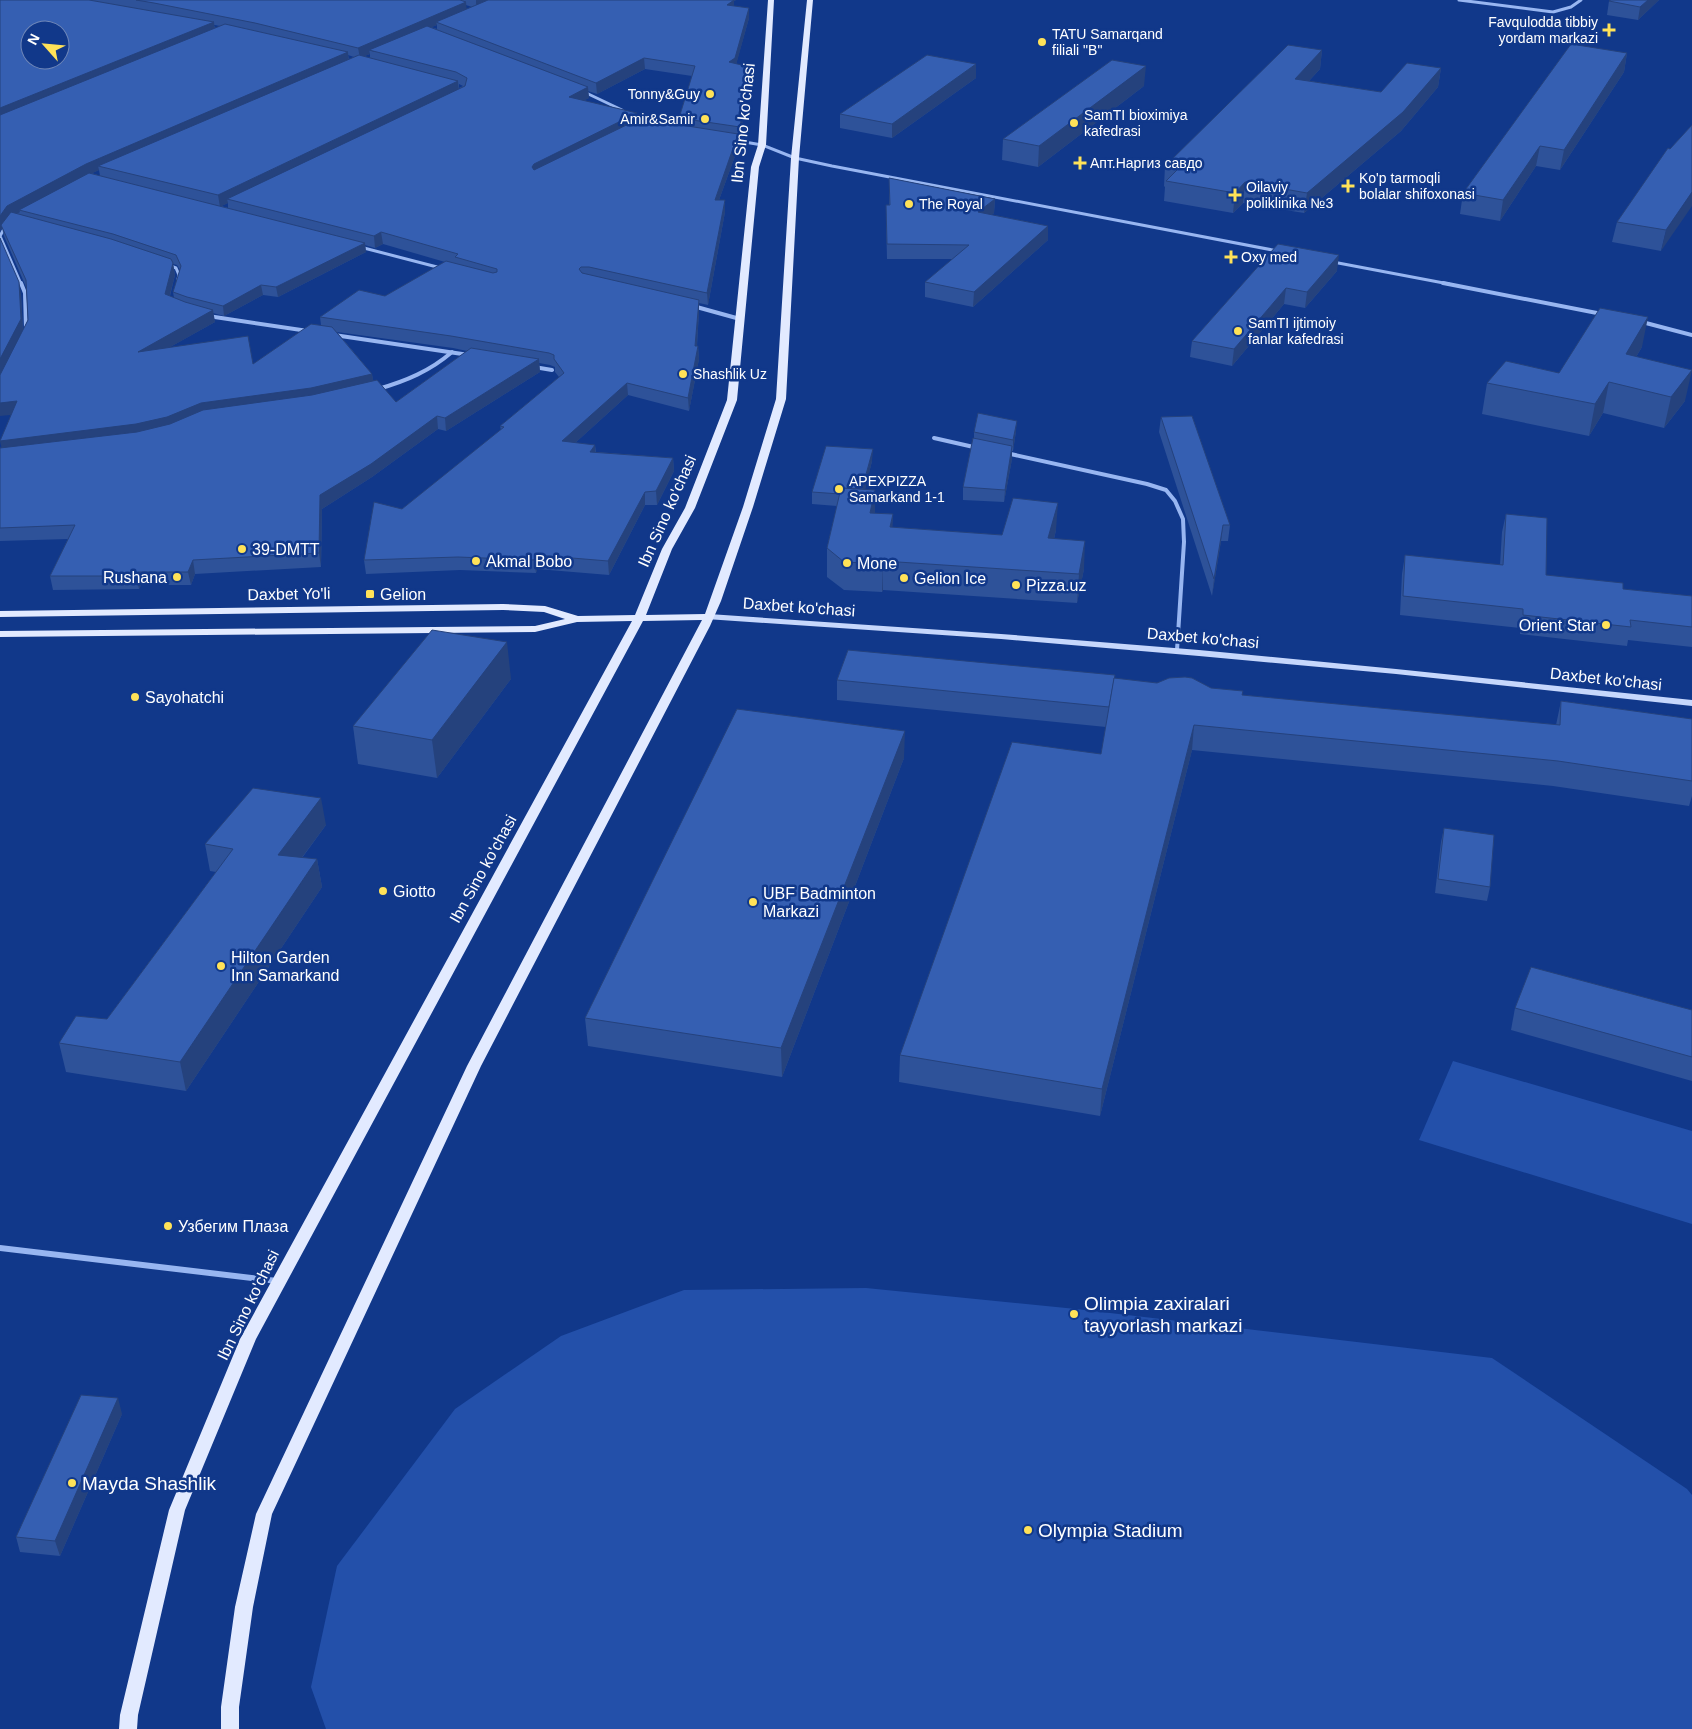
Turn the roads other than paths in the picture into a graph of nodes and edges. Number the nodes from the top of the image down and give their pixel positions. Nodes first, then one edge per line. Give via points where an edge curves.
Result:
1 (771, 0) edge
2 (810, 0) edge
3 (1459, 0) edge
4 (1581, 0) edge
5 (573, 88) edge
6 (624, 112) edge
7 (724, 139) edge
8 (762, 145) junction
9 (795, 158) junction
10 (8, 224) edge
11 (351, 244) edge
12 (1284, 252) edge
13 (1323, 260) edge
14 (158, 262) edge
15 (447, 270) edge
16 (177, 282) edge
17 (688, 305) edge
18 (202, 315) edge
19 (1604, 315) edge
20 (740, 319) junction
21 (1633, 320) edge
22 (26, 332) edge
23 (316, 332) edge
24 (326, 334) edge
25 (1692, 335) edge
26 (452, 352) junction
27 (478, 356) edge
28 (524, 365) edge
29 (552, 370) edge
30 (371, 390) edge
31 (934, 438) dead end
32 (982, 448) edge
33 (1002, 453) edge
34 (0, 614) edge
35 (640, 617) junction
36 (709, 617) junction
37 (577, 619) junction
38 (0, 634) edge
39 (1177, 650) junction
40 (1692, 703) edge
41 (0, 1248) edge
42 (278, 1281) junction
43 (128, 1729) edge
44 (230, 1729) edge

1 - 8 main road, Ibn Sino ko'chasi
2 - 9 main road
3 - 4 street via 1553,12
5 - 6 street
7 - 8 street
8 - 9 street
8 - 20 main road, Ibn Sino ko'chasi via 755,167
9 - 12 street
9 - 36 main road via 781,399
10 - 22 street via 0,236 25,293
11 - 15 street
13 - 19 street
14 - 16 street via 176,268 179,274
17 - 20 street
18 - 23 street
20 - 35 main road, Ibn Sino ko'chasi via 732,400 690,508 667,548
21 - 25 street
24 - 26 street
26 - 27 street
26 - 30 street via 436,367 413,380
28 - 29 street
31 - 32 street
33 - 39 street via 1166,490 1182,519 1184,542
34 - 37 main road, Daxbet Yo'li via 503,607 545,609
35 - 36 main road, Daxbet Yo'li
35 - 37 main road, Daxbet Yo'li
35 - 42 main road, Ibn Sino ko'chasi
36 - 39 main road, Daxbet ko'chasi via 761,618
36 - 44 main road via 474,1066 264,1514 244,1607 230,1707
37 - 38 main road, Daxbet Yo'li via 535,628
39 - 40 main road, Daxbet ko'chasi
41 - 42 street
42 - 43 main road, Ibn Sino ko'chasi via 248,1339 176,1510

